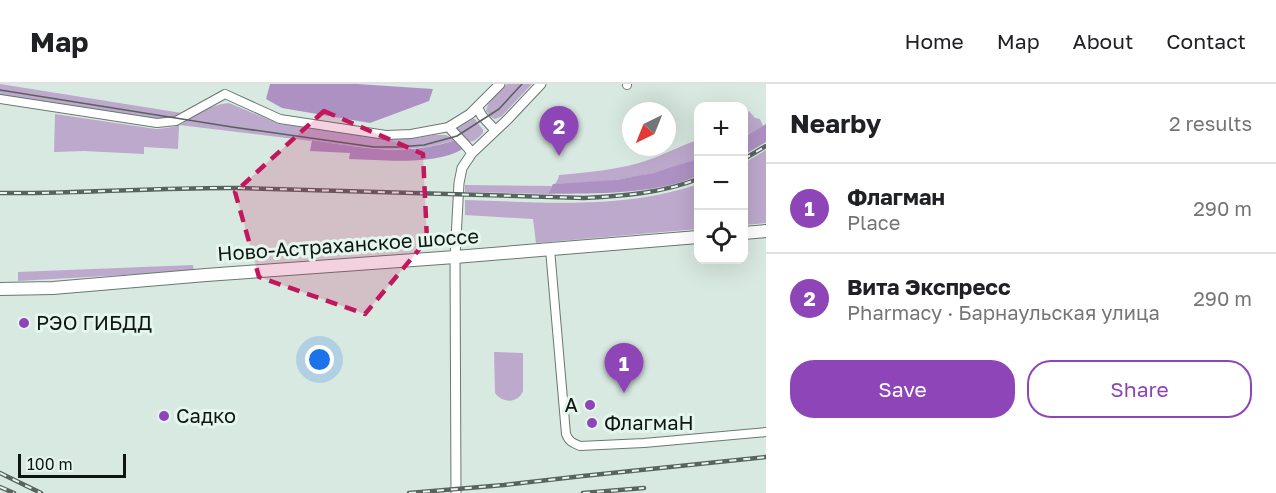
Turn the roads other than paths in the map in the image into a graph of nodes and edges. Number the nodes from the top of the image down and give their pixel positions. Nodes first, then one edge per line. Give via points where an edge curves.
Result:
1 (226, 84) edge
2 (500, 84) edge
3 (541, 84) edge
4 (225, 94) junction
5 (0, 99) edge
6 (477, 107) junction
7 (449, 127) junction
8 (495, 130) junction
9 (472, 153) junction
10 (766, 231) edge
11 (748, 233) edge
12 (694, 237) edge
13 (550, 249) junction
14 (455, 258) junction
15 (0, 289) edge
16 (766, 432) edge
17 (456, 493) edge

1 - 4 street
2 - 6 street
3 - 8 street
4 - 5 street via 176,121 157,123
4 - 7 street via 280,119 386,135
6 - 7 street
6 - 8 street
7 - 9 street
8 - 9 street
9 - 14 street via 462,168 459,183
10 - 11 main road
12 - 13 main road, Ново-Астраханское шоссе
13 - 14 main road, Ново-Астраханское шоссе
13 - 16 street via 566,434 572,443 644,443
14 - 15 main road, Ново-Астраханское шоссе
14 - 17 street

